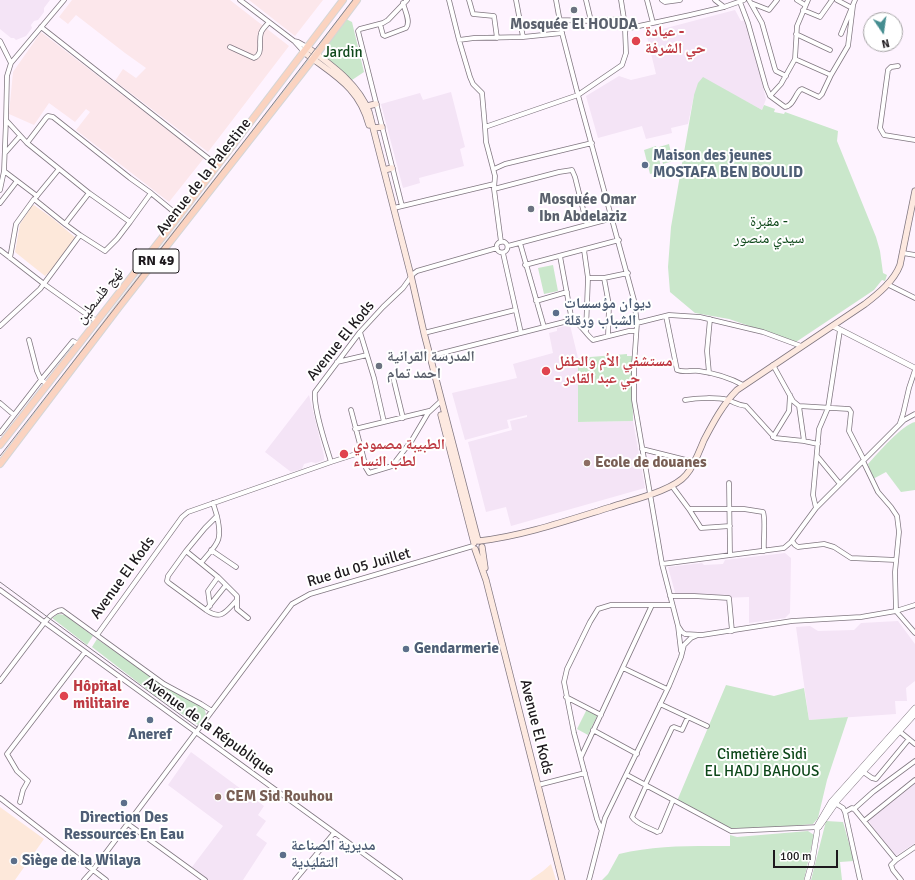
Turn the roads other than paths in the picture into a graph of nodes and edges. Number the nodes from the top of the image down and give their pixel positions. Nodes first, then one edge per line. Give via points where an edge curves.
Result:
1 (64, 0) edge
2 (240, 0) edge
3 (343, 0) edge
4 (356, 0) edge
5 (407, 0) edge
6 (449, 0) edge
7 (470, 0) edge
8 (516, 0) edge
9 (556, 0) edge
10 (586, 0) edge
11 (621, 0) edge
12 (647, 0) edge
13 (662, 0) edge
14 (680, 0) edge
15 (715, 0) edge
16 (777, 0) edge
17 (797, 0) edge
18 (808, 0) edge
19 (832, 0) edge
20 (837, 0) edge
21 (855, 0) edge
22 (742, 1) edge
23 (749, 1) edge
24 (403, 3) junction
25 (805, 5) junction
26 (724, 7) junction
27 (853, 7) junction
28 (803, 10) junction
29 (624, 19) junction
30 (560, 20) junction
31 (591, 21) junction
32 (269, 22) junction
33 (653, 23) junction
34 (380, 24) junction
35 (41, 27) junction
36 (625, 29) junction
37 (562, 33) junction
38 (796, 34) junction
39 (841, 34) dead end
40 (523, 37) junction
41 (497, 38) junction
42 (459, 40) junction
43 (0, 41) edge
44 (230, 47) dead end
45 (305, 49) junction
46 (830, 50) dead end
47 (315, 57) junction
48 (795, 59) junction
49 (11, 63) junction
50 (898, 66) dead end
51 (831, 75) junction
52 (786, 76) junction
53 (578, 95) junction
54 (770, 96) junction
55 (376, 104) junction
56 (367, 106) junction
57 (6, 120) junction
58 (382, 127) junction
59 (485, 127) junction
60 (374, 128) junction
61 (20, 136) junction
62 (5, 138) junction
63 (0, 139) edge
64 (915, 140) edge
65 (27, 142) junction
66 (592, 143) junction
67 (5, 153) junction
68 (218, 166) junction
69 (392, 168) junction
70 (59, 169) junction
71 (494, 169) junction
72 (384, 170) junction
73 (4, 171) junction
74 (17, 181) junction
75 (494, 184) junction
76 (494, 189) junction
77 (0, 190) edge
78 (915, 190) edge
79 (89, 193) junction
80 (151, 193) junction
81 (36, 197) junction
82 (0, 203) edge
83 (402, 206) junction
84 (394, 208) junction
85 (179, 216) junction
86 (613, 218) junction
87 (130, 222) junction
88 (65, 224) junction
89 (587, 225) junction
90 (80, 235) junction
91 (619, 240) junction
92 (501, 242) junction
93 (520, 243) junction
94 (508, 246) junction
95 (497, 248) junction
96 (0, 250) edge
97 (584, 250) junction
98 (503, 253) junction
99 (903, 253) junction
100 (915, 255) edge
101 (560, 256) junction
102 (10, 258) junction
103 (526, 265) junction
104 (628, 273) junction
105 (410, 278) junction
106 (588, 278) junction
107 (604, 278) junction
108 (44, 284) junction
109 (887, 284) junction
110 (568, 292) junction
111 (915, 298) edge
112 (536, 301) junction
113 (515, 310) junction
114 (666, 316) junction
115 (710, 319) junction
116 (96, 321) junction
117 (572, 321) junction
118 (637, 323) junction
119 (0, 326) edge
120 (833, 326) junction
121 (544, 327) junction
122 (840, 330) junction
123 (636, 331) junction
124 (360, 332) junction
125 (586, 332) junction
126 (424, 333) junction
127 (520, 333) junction
128 (608, 336) junction
129 (29, 340) dead end
130 (78, 344) junction
131 (801, 346) junction
132 (367, 355) junction
133 (428, 357) junction
134 (337, 362) junction
135 (773, 365) junction
136 (915, 369) edge
137 (709, 373) junction
138 (393, 377) dead end
139 (41, 380) junction
140 (47, 384) junction
141 (743, 385) junction
142 (790, 395) junction
143 (685, 400) dead end
144 (728, 400) junction
145 (440, 402) junction
146 (0, 403) edge
147 (799, 406) junction
148 (828, 408) junction
149 (351, 410) dead end
150 (430, 411) junction
151 (915, 414) edge
152 (14, 415) junction
153 (403, 418) junction
154 (384, 422) junction
155 (898, 426) junction
156 (355, 429) junction
157 (0, 433) edge
158 (773, 437) junction
159 (804, 441) junction
160 (1, 443) edge
161 (818, 444) junction
162 (642, 449) junction
163 (362, 452) junction
164 (817, 456) junction
165 (864, 460) junction
166 (331, 462) junction
167 (694, 462) junction
168 (0, 464) edge
169 (729, 483) dead end
170 (840, 484) junction
171 (672, 486) junction
172 (650, 494) junction
173 (213, 503) junction
174 (816, 508) junction
175 (689, 509) junction
176 (730, 509) junction
177 (217, 516) junction
178 (730, 526) junction
179 (792, 541) junction
180 (478, 545) junction
181 (212, 550) junction
182 (186, 551) junction
183 (764, 551) junction
184 (730, 555) junction
185 (896, 560) junction
186 (201, 563) junction
187 (662, 564) junction
188 (236, 567) dead end
189 (218, 577) junction
190 (226, 585) junction
191 (0, 590) edge
192 (670, 596) junction
193 (237, 600) junction
194 (652, 605) junction
195 (672, 605) junction
196 (915, 605) edge
197 (210, 606) junction
198 (206, 610) junction
199 (896, 611) junction
200 (248, 618) dead end
201 (44, 623) junction
202 (678, 626) junction
203 (732, 631) junction
204 (915, 633) edge
205 (97, 635) junction
206 (698, 635) junction
207 (85, 652) junction
208 (681, 657) junction
209 (623, 668) junction
210 (0, 681) edge
211 (667, 689) junction
212 (566, 697) junction
213 (660, 704) junction
214 (915, 708) edge
215 (212, 711) junction
216 (915, 714) edge
217 (601, 715) junction
218 (688, 717) junction
219 (707, 726) dead end
220 (593, 730) junction
221 (899, 731) junction
222 (196, 733) junction
223 (909, 739) junction
224 (915, 744) edge
225 (636, 754) junction
226 (581, 758) junction
227 (915, 761) edge
228 (861, 770) junction
229 (585, 773) junction
230 (627, 775) junction
231 (915, 780) edge
232 (538, 785) junction
233 (646, 785) junction
234 (0, 798) edge
235 (673, 800) junction
236 (20, 802) dead end
237 (835, 803) junction
238 (854, 809) junction
239 (845, 812) junction
240 (864, 821) junction
241 (128, 824) junction
242 (818, 828) junction
243 (601, 829) junction
244 (334, 833) junction
245 (915, 847) edge
246 (896, 860) junction
247 (93, 870) junction
248 (86, 879) edge
249 (106, 880) edge
250 (205, 880) edge
251 (296, 880) edge
252 (400, 880) edge
253 (562, 880) edge
254 (588, 880) edge
255 (807, 880) edge
256 (860, 880) edge
257 (901, 880) edge

1 - 35 street
2 - 32 street
3 - 45 main road, RN 49
4 - 47 main road, RN 49
5 - 24 street
6 - 42 street
7 - 41 street via 473,14 494,16
8 - 40 street
9 - 30 street
10 - 31 street
11 - 29 street
12 - 33 street
13 - 14 street
15 - 26 street
16 - 23 street via 769,10
17 - 25 street
18 - 25 street
19 - 28 street via 820,17
20 - 27 street
21 - 27 street
22 - 26 street
22 - 54 street
23 - 52 street via 762,23 775,69
24 - 34 street via 388,20
24 - 34 street via 408,23 406,28 385,36
25 - 28 street
26 - 33 street
27 - 39 street
27 - 51 street via 848,46
28 - 38 street via 796,26
29 - 31 street
29 - 36 street
30 - 31 street
30 - 37 street
32 - 44 street via 261,33 258,56 254,58
32 - 45 street
33 - 36 street
34 - 55 street via 358,31
35 - 49 street
35 - 68 street
36 - 53 street via 626,53 622,65
37 - 40 street
37 - 53 street
38 - 46 street
38 - 48 street
40 - 41 street
41 - 42 street
42 - 59 street via 471,80 482,93
43 - 49 street
45 - 47 main road
45 - 68 main road, نهج فلسطين / RN 49
47 - 56 main road via 353,86
47 - 105 main road via 351,88 363,107
47 - 168 main road, Avenue de la Palestine / RN 49
48 - 51 street
48 - 52 street
49 - 57 street via 7,76
50 - 64 street via 888,70 880,128 884,135
51 - 54 street via 819,97 802,89 788,107
52 - 54 street
53 - 59 street
53 - 66 street
55 - 56 main road
55 - 58 street
56 - 60 main road
57 - 61 street
57 - 62 street
58 - 60 main road
58 - 69 street
59 - 71 street via 486,142
60 - 72 main road
61 - 65 street
61 - 67 street
62 - 63 street
62 - 67 street
65 - 70 street
65 - 80 street via 48,116 53,117
66 - 71 street via 505,164
66 - 86 street
67 - 73 street
68 - 85 main road, نهج فلسطين / RN 49
69 - 72 main road
69 - 83 street
70 - 79 street
70 - 81 street
71 - 75 street
72 - 84 main road
73 - 74 street
73 - 77 street
74 - 81 street
74 - 82 street
75 - 76 street
75 - 83 street
76 - 89 street via 572,170
76 - 92 street
78 - 99 main road
79 - 87 street
79 - 88 street
80 - 85 street
80 - 87 street
81 - 88 street
81 - 102 street via 16,224
83 - 84 street
84 - 105 main road
85 - 116 main road, نهج فلسطين / RN 49
86 - 89 street
86 - 91 street
87 - 90 street via 105,251
88 - 90 street
89 - 93 street
90 - 108 street
91 - 97 street
91 - 104 street
92 - 94 street
92 - 95 street
93 - 94 street
93 - 103 street
94 - 98 street
95 - 98 street
95 - 105 street via 417,271
96 - 102 street
97 - 101 street
97 - 106 street
98 - 113 street
99 - 100 street
99 - 109 main road via 899,269
101 - 103 street
101 - 110 street
102 - 108 street
103 - 112 street
104 - 107 street
104 - 118 street
105 - 124 street, Avenue El Kods
105 - 126 main road, Avenue El Kods
105 - 133 main road, Avenue El Kods
106 - 107 street
106 - 125 street
107 - 128 street via 609,306
108 - 116 street
108 - 119 street
109 - 111 street
109 - 120 main road via 865,304
110 - 112 street
110 - 117 street
112 - 121 street
113 - 126 street
113 - 127 street
114 - 115 street via 682,315
114 - 118 street
114 - 137 street via 677,370
115 - 131 street via 763,332
115 - 137 street via 707,352
116 - 130 main road, نهج فلسطين / RN 49
117 - 121 street
117 - 125 street
118 - 123 street
120 - 122 street
120 - 131 main road
121 - 127 street
122 - 136 street
122 - 148 street
123 - 128 street
123 - 162 street via 634,400
124 - 132 street
124 - 134 street, Avenue El Kods
125 - 128 street via 593,340
126 - 133 main road, Avenue El Kods
127 - 133 street
129 - 139 street
130 - 139 street via 73,341
130 - 140 main road, نهج فلسطين / RN 49
131 - 135 main road
132 - 134 street
132 - 154 street
133 - 145 main road, Avenue El Kods
134 - 166 street, Avenue El Kods via 314,395
135 - 141 main road
135 - 142 street
136 - 155 street
137 - 141 street
138 - 153 street
139 - 140 street
139 - 152 street
140 - 160 main road, نهج فلسطين / RN 49
141 - 144 main road
142 - 147 street
142 - 158 street via 789,410
143 - 144 street
144 - 158 street via 748,407
144 - 167 main road via 714,421
145 - 150 street
145 - 180 main road, Avenue El Kods
146 - 152 street
147 - 148 street
147 - 159 street
148 - 161 street via 820,427
148 - 165 street via 849,409 849,431
149 - 156 street
150 - 153 street
150 - 163 street via 412,440 390,467 370,473
151 - 155 street
152 - 157 street
153 - 154 street
154 - 156 street
155 - 165 street
156 - 163 street
158 - 159 street
159 - 161 street
161 - 164 street
162 - 167 street
162 - 172 street
163 - 166 street
164 - 170 street
164 - 174 street via 813,495
165 - 170 street
165 - 185 street via 878,492 897,516 899,532
166 - 173 street, Avenue El Kods
167 - 171 main road via 687,475
169 - 176 street
170 - 174 street
171 - 172 main road
171 - 175 street
172 - 180 main road
172 - 187 street
173 - 177 street
173 - 205 street, Avenue El Kods via 196,508 182,517
174 - 179 street
175 - 176 street
175 - 178 street via 701,528
176 - 178 street
176 - 183 street via 764,513
177 - 181 street via 220,538
177 - 182 street
178 - 184 street
179 - 183 street via 781,549
179 - 185 street via 798,547 828,544 851,558
180 - 215 street, Rue du 05 Juillet via 297,600
180 - 232 main road, Avenue El Kods
181 - 186 street
181 - 188 street
182 - 186 street
182 - 198 street via 167,581
183 - 184 street
184 - 187 street
185 - 199 street
186 - 189 street
187 - 192 street
189 - 190 street
189 - 197 street via 208,591
190 - 193 street via 237,596
190 - 197 street
191 - 201 street, Avenue de la République
192 - 195 street
192 - 203 street via 729,598
193 - 198 street via 218,616
193 - 200 street via 237,609
194 - 195 street
194 - 209 street
194 - 212 street via 611,606 596,611 567,669 564,682
195 - 202 street
196 - 199 street
197 - 198 street
199 - 203 street via 861,617 792,621
199 - 204 street
201 - 205 street via 52,614 62,610
201 - 207 street, Avenue de la République
201 - 210 street
202 - 206 street via 685,634
202 - 208 street
203 - 206 street
205 - 215 street via 164,684
206 - 208 street via 686,643
207 - 222 street, Avenue de la République
207 - 236 street via 7,754 17,772 28,781 22,790
208 - 211 street
209 - 211 street
209 - 217 street
211 - 213 street
212 - 217 street
212 - 226 street
213 - 218 street
213 - 225 street
214 - 228 street
215 - 222 street, Rue du 05 Juillet
216 - 221 street
217 - 220 street
218 - 219 street
218 - 233 street via 682,730 672,728
220 - 225 street
220 - 226 street
221 - 223 street
221 - 228 street
222 - 241 street, Rue du 05 Juillet
222 - 244 street, Avenue de la République
223 - 224 street
223 - 228 street via 876,779
225 - 230 street
226 - 229 street
227 - 238 street
228 - 237 street
228 - 242 street via 834,798
229 - 232 street
229 - 243 street
230 - 233 street
230 - 243 street
231 - 240 street
232 - 253 main road, Avenue El Kods
233 - 235 street
233 - 235 street via 632,817 638,822 657,832 660,831
234 - 247 street
235 - 242 street via 733,832
237 - 239 street
237 - 242 street
238 - 239 street
238 - 240 street
239 - 256 street
240 - 246 street
241 - 247 street, Rue du 05 Juillet
241 - 250 street
242 - 255 street
243 - 254 street
244 - 251 street
244 - 252 street, Avenue de la République
245 - 246 street
246 - 257 street via 891,865
247 - 248 street, Rue du 05 Juillet
247 - 249 street

